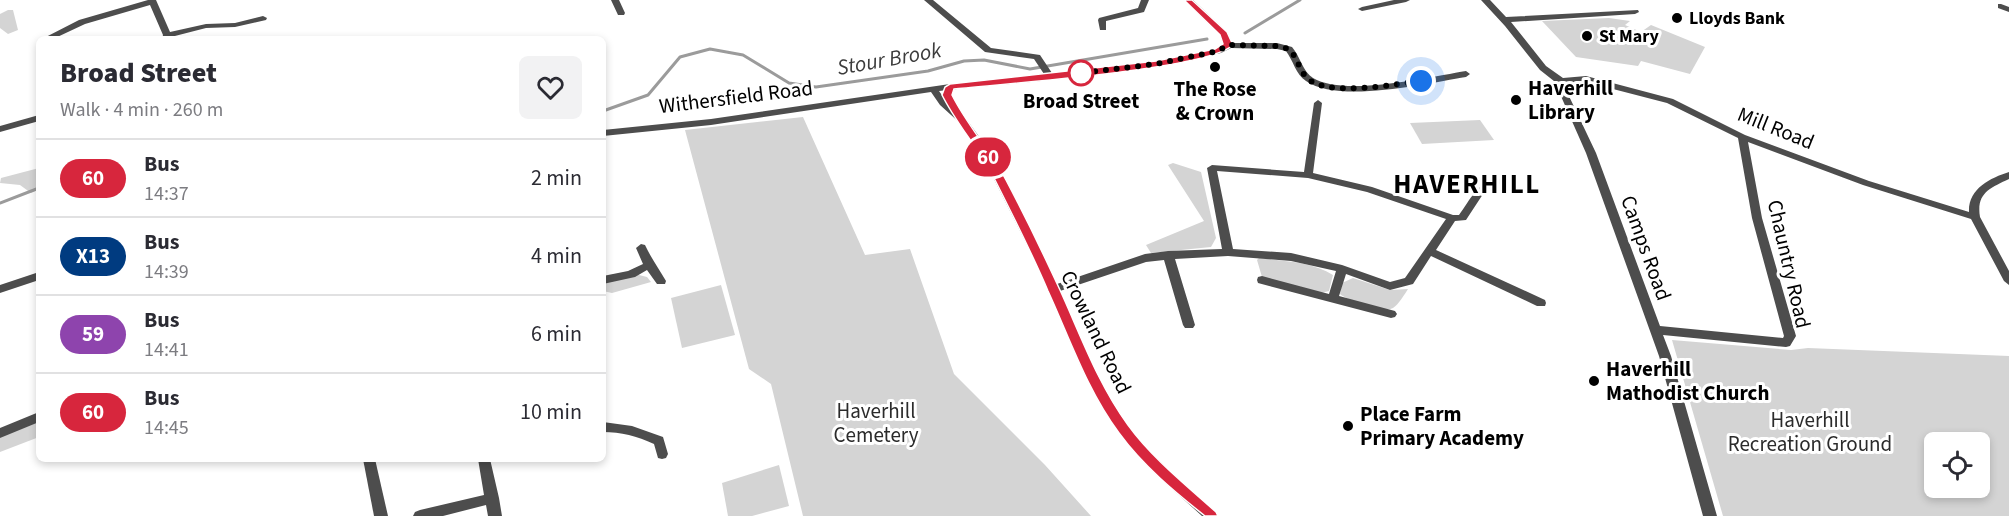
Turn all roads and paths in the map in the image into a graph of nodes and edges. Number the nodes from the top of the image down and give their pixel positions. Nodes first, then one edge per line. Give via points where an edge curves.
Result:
1 (615, 0) edge
2 (928, 0) edge
3 (1145, 0) edge
4 (1188, 0) edge
5 (1406, 0) edge
6 (1485, 0) edge
7 (152, 1) edge
8 (2001, 6) dead end
9 (1362, 9) dead end
10 (2009, 10) edge
11 (1635, 12) dead end
12 (621, 13) dead end
13 (262, 18) dead end
14 (1504, 19) junction
15 (1103, 28) dead end
16 (52, 36) edge
17 (166, 36) edge
18 (170, 36) edge
19 (1228, 45) junction
20 (1466, 74) dead end
21 (1050, 76) junction
22 (1563, 81) junction
23 (950, 87) junction
24 (934, 90) junction
25 (1318, 103) dead end
26 (957, 114) junction
27 (36, 119) edge
28 (0, 129) edge
29 (606, 133) edge
30 (1742, 137) junction
31 (1308, 175) junction
32 (2009, 175) edge
33 (1499, 182) dead end
34 (1975, 217) junction
35 (1452, 218) junction
36 (641, 248) dead end
37 (1429, 250) junction
38 (1228, 252) junction
39 (1168, 255) junction
40 (649, 265) junction
41 (1342, 269) junction
42 (36, 277) edge
43 (606, 279) edge
44 (1262, 280) dead end
45 (660, 281) dead end
46 (2009, 281) edge
47 (0, 289) edge
48 (1054, 289) junction
49 (1333, 298) junction
50 (1541, 303) dead end
51 (1391, 315) dead end
52 (1189, 325) dead end
53 (1656, 330) junction
54 (36, 418) edge
55 (606, 427) edge
56 (0, 433) edge
57 (662, 454) dead end
58 (370, 462) edge
59 (485, 462) edge
60 (494, 498) junction
61 (381, 516) edge
62 (420, 516) edge
63 (495, 516) edge
64 (1211, 516) edge
65 (1710, 516) edge

1 - 12 street
2 - 21 street via 988,50 1037,57
3 - 15 street via 1141,10 1102,20
4 - 19 street via 1224,34
5 - 9 street
6 - 14 street
7 - 16 street via 82,22
7 - 17 street
8 - 10 street
11 - 14 street
13 - 18 street
14 - 22 street via 1548,73
19 - 20 street via 1289,49 1306,77 1320,85 1351,89
19 - 21 street, Withersfield Road via 1218,51 1156,64
21 - 23 street, Withersfield Road
22 - 30 street, Mill Road via 1586,79 1671,101
22 - 53 street, Camps Road via 1564,94 1591,153
23 - 24 street, Withersfield Road
23 - 26 street, Crowland Road via 947,95
24 - 26 street, Crowland Road
24 - 29 street, Withersfield Road
25 - 31 street
26 - 48 street, Crowland Road via 986,153
27 - 28 street
30 - 34 street, Mill Road via 1866,183
30 - 53 street, Chauntry Road via 1757,218 1790,336 1786,343
31 - 35 street via 1369,189
31 - 38 street via 1212,168
32 - 34 street via 1978,193 1972,206
33 - 35 street via 1482,189 1462,218
34 - 46 street
35 - 37 street
36 - 40 street
37 - 41 street via 1409,282 1390,286
37 - 50 street
38 - 39 street
38 - 41 street via 1291,257
39 - 48 street via 1145,258
39 - 52 street
40 - 43 street via 632,274
40 - 45 street
41 - 49 street
42 - 47 street
44 - 49 street
48 - 64 street, Crowland Road via 1094,381 1124,430
49 - 51 street
53 - 65 street, Camps Road
54 - 56 street
55 - 57 street via 650,436 659,441
58 - 61 street
59 - 60 street
60 - 62 street
60 - 63 street

